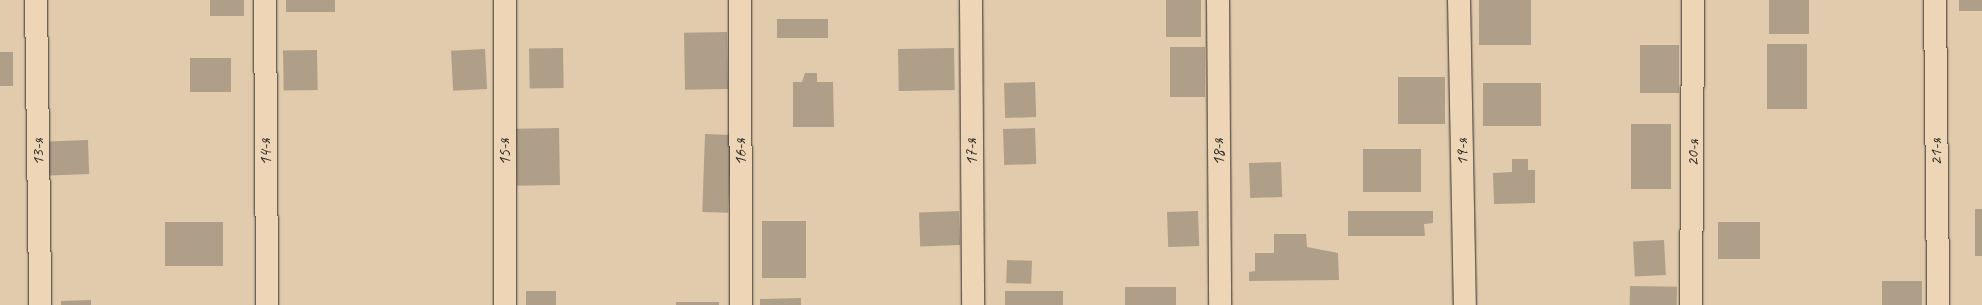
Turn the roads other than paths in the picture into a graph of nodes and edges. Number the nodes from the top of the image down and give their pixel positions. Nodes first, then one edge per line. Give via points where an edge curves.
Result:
1 (36, 0) edge
2 (265, 0) edge
3 (505, 0) edge
4 (740, 0) edge
5 (971, 0) edge
6 (1218, 0) edge
7 (1459, 0) edge
8 (1693, 0) edge
9 (1934, 0) edge
10 (40, 305) edge
11 (267, 305) edge
12 (505, 305) edge
13 (741, 305) edge
14 (973, 305) edge
15 (1220, 305) edge
16 (1465, 305) edge
17 (1691, 305) edge
18 (1938, 305) edge

1 - 10 street, 13-я
2 - 11 street, 14-я
3 - 12 street, 15-я
4 - 13 street, 16-я
5 - 14 street, 17-я
6 - 15 street, 18-я
7 - 16 street, 19-я
8 - 17 street, 20-я
9 - 18 street, 21-я

